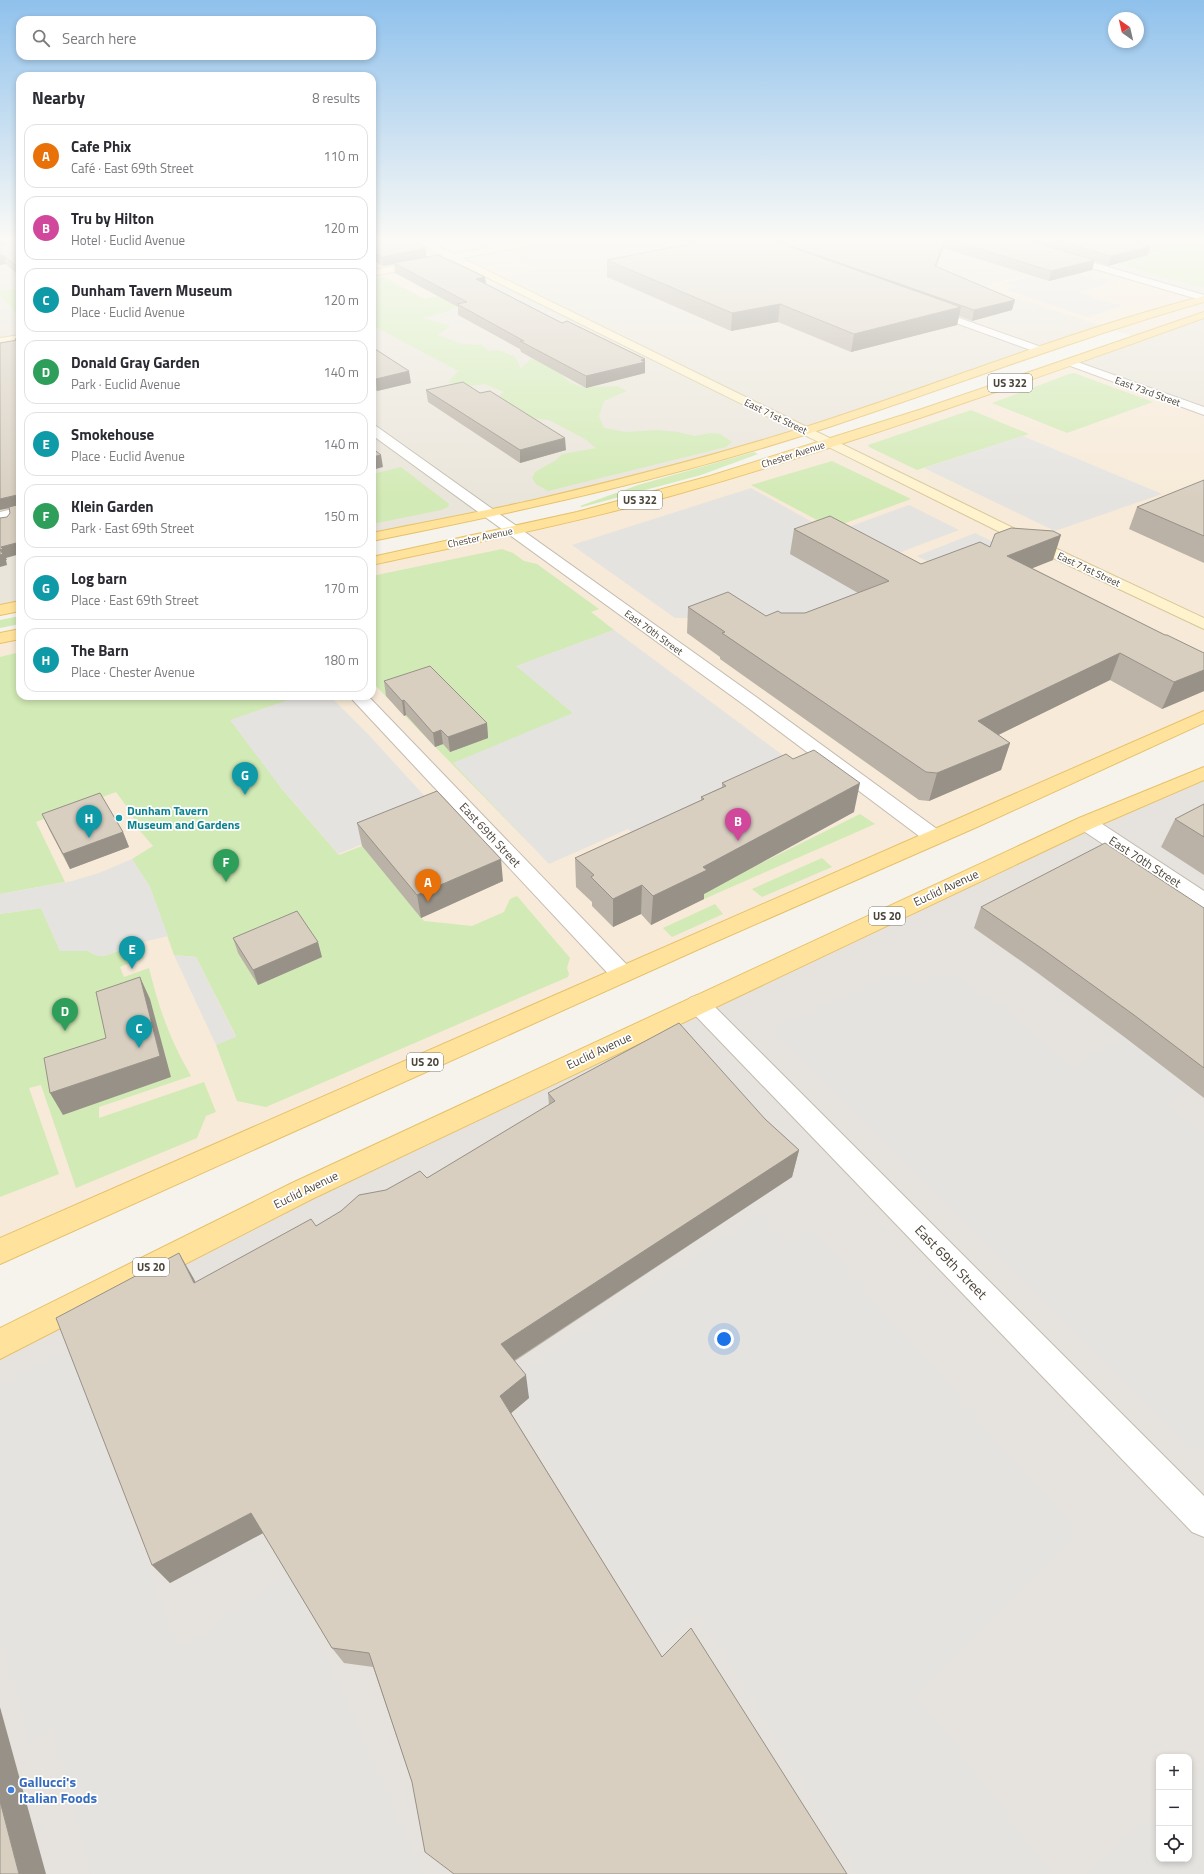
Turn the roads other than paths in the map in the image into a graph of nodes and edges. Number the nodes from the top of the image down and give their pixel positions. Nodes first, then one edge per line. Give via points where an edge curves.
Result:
1 (593, 325) edge
2 (972, 325) edge
3 (1115, 325) edge
4 (1174, 325) edge
5 (16, 339) edge
6 (0, 341) edge
7 (1040, 350) junction
8 (1070, 362) junction
9 (1204, 411) edge
10 (806, 430) junction
11 (376, 432) edge
12 (830, 442) junction
13 (16, 512) edge
14 (488, 514) junction
15 (1, 516) edge
16 (512, 530) junction
17 (376, 536) edge
18 (376, 560) edge
19 (16, 607) edge
20 (0, 610) edge
21 (1204, 624) edge
22 (16, 635) edge
23 (0, 638) edge
24 (362, 700) edge
25 (1204, 716) edge
26 (1204, 773) edge
27 (1086, 823) junction
28 (934, 837) junction
29 (1204, 901) edge
30 (622, 974) junction
31 (698, 1004) junction
32 (0, 1251) edge
33 (0, 1344) edge
34 (1204, 1520) edge

1 - 10 street, East 71st Street
2 - 7 street
3 - 7 main road, Chester Avenue / US 322
4 - 8 main road, Chester Avenue / US 322
5 - 6 street
7 - 10 main road, Chester Avenue / US 322
8 - 9 street, East 73rd Street
8 - 12 main road, Chester Avenue / US 322
10 - 12 street, East 71st Street
10 - 14 main road, Chester Avenue / US 322 via 620,483
11 - 14 street, East 70th Street
12 - 16 main road, Chester Avenue / US 322 via 643,500
12 - 21 street, East 71st Street via 1037,545
13 - 15 street
14 - 16 street, East 70th Street
14 - 17 main road, Chester Avenue / US 322
16 - 18 main road, Chester Avenue / US 322
16 - 28 street, East 70th Street via 754,703
19 - 20 main road
22 - 23 main road
24 - 30 street, East 69th Street
25 - 28 main road, US 20
26 - 27 main road, Euclid Avenue / US 20
27 - 29 street, East 70th Street
27 - 31 main road, Euclid Avenue / US 20
28 - 30 main road, US 20
30 - 32 main road, US 20
31 - 33 main road, Euclid Avenue / US 20 via 302,1191
31 - 34 street, East 69th Street

